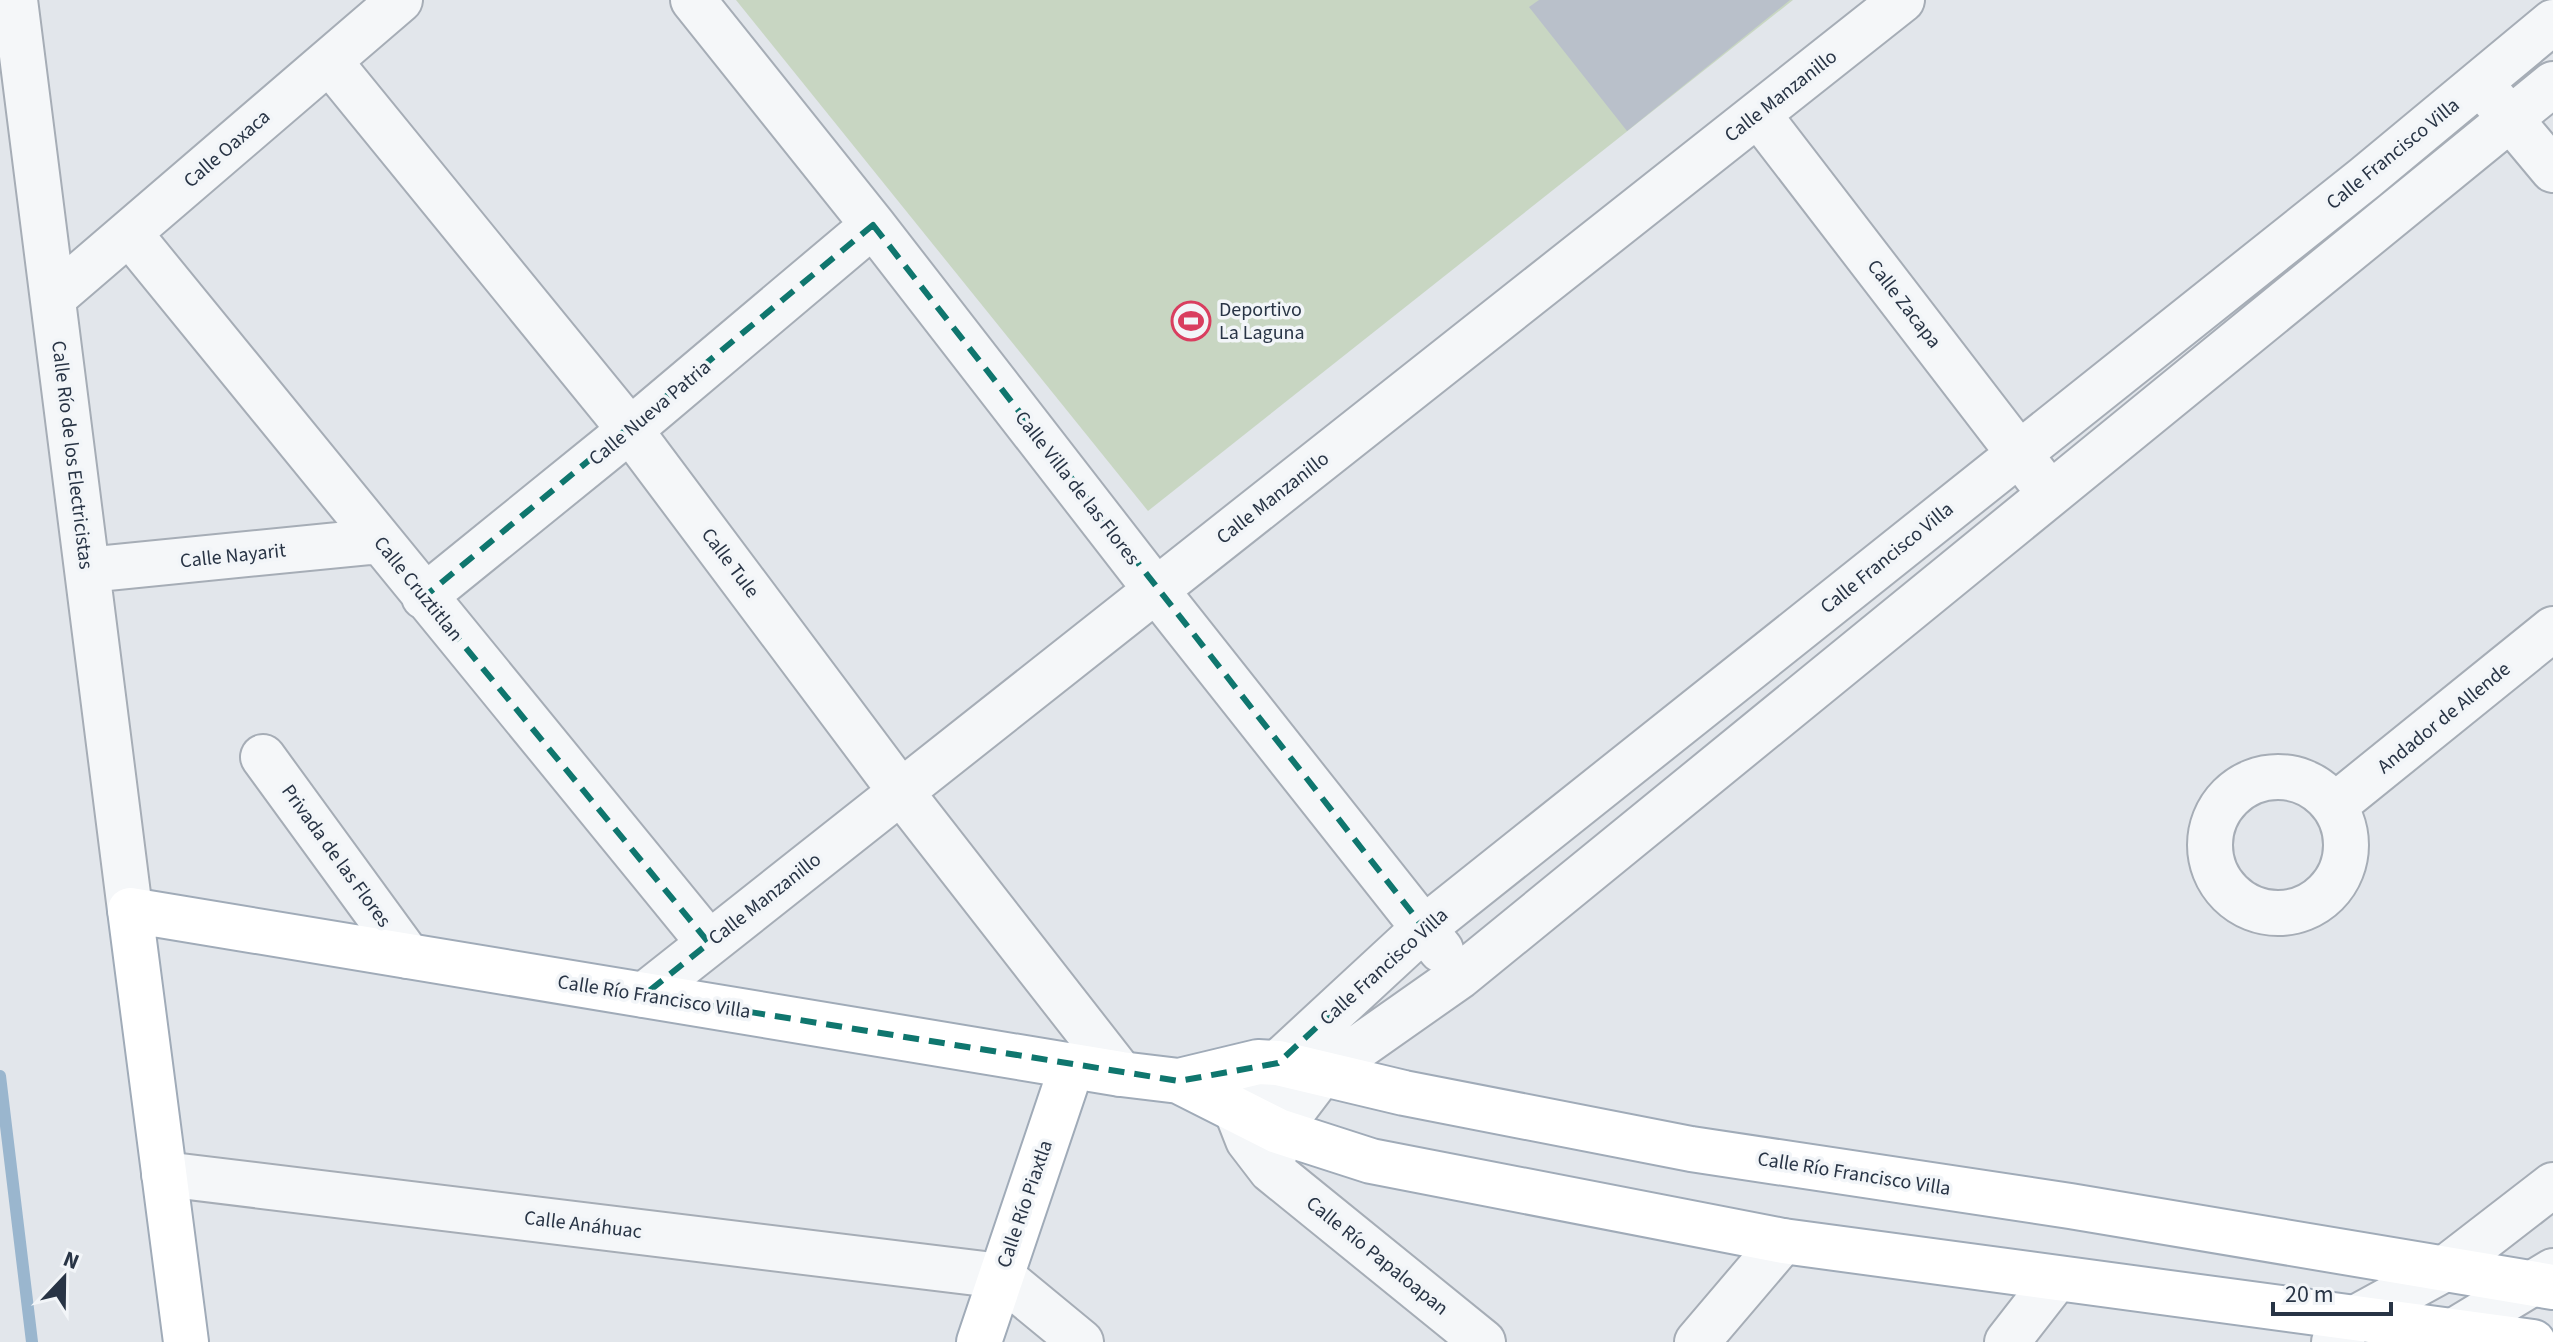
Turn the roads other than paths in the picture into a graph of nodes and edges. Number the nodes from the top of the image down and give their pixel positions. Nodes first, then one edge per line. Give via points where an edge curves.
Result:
1 (15, 0) edge
2 (400, 0) edge
3 (693, 0) edge
4 (1902, 0) edge
5 (2549, 33) edge
6 (329, 61) junction
7 (2480, 83) junction
8 (2553, 84) edge
9 (1758, 114) junction
10 (2511, 118) junction
11 (2553, 170) edge
12 (2365, 178) junction
13 (2393, 214) junction
14 (873, 225) junction
15 (129, 233) junction
16 (53, 298) junction
17 (630, 430) junction
18 (2019, 453) junction
19 (2050, 494) junction
20 (379, 541) junction
21 (87, 570) junction
22 (1156, 590) junction
23 (424, 597) junction
24 (2553, 629) edge
25 (263, 757) dead end
26 (901, 792) junction
27 (2334, 806) dead end
28 (130, 910) junction
29 (1424, 928) junction
30 (709, 943) junction
31 (408, 956) junction
32 (1460, 976) junction
33 (644, 995) junction
34 (1278, 1063) junction
35 (1072, 1066) junction
36 (1322, 1073) junction
37 (1121, 1074) junction
38 (1179, 1081) junction
39 (1237, 1112) junction
40 (1274, 1151) junction
41 (164, 1174) junction
42 (2553, 1185) edge
43 (1783, 1241) junction
44 (2443, 1270) junction
45 (1001, 1276) junction
46 (2056, 1279) junction
47 (2546, 1281) edge
48 (2346, 1330) edge
49 (2452, 1332) junction
50 (186, 1342) edge
51 (979, 1342) edge
52 (1081, 1342) edge
53 (1483, 1342) edge
54 (1697, 1342) edge
55 (2007, 1342) edge
56 (2533, 1342) edge

1 - 16 street, Calle Río de los Electricistas
2 - 6 street, Calle Oaxaca
3 - 14 street, Calle Villa de las Flores
4 - 9 street, Calle Manzanillo
5 - 7 street, Calle Francisco Villa
6 - 15 street, Calle Oaxaca
6 - 17 street, Calle Tule
7 - 10 street
7 - 12 street, Calle Francisco Villa
8 - 10 street, Calle Francisco Villa
9 - 18 street, Calle Zacapa
9 - 22 street, Calle Manzanillo
10 - 11 street
10 - 13 street, Calle Francisco Villa
12 - 13 street
12 - 18 street, Calle Francisco Villa
13 - 19 street, Calle Francisco Villa
14 - 17 street, Calle Nueva Patria
14 - 22 street, Calle Villa de las Flores
15 - 16 street, Calle Oaxaca
15 - 20 street, Calle Cruztitlan
16 - 21 street, Calle Río de los Electricistas
17 - 23 street, Calle Nueva Patria
17 - 26 street, Calle Tule
18 - 19 street, Calle Zacapa
18 - 29 street, Calle Francisco Villa
19 - 32 street, Calle Francisco Villa
20 - 21 street, Calle Nayarit
20 - 23 street, Calle Cruztitlan
21 - 28 street, Calle Río de los Electricistas
22 - 26 street, Calle Manzanillo
22 - 29 street, Calle Villa de las Flores
23 - 30 street, Calle Cruztitlan
24 - 27 street, Andador de Allende
25 - 31 street, Privada de las Flores
26 - 30 street, Calle Manzanillo
26 - 37 street, Calle Tule
28 - 31 main road, Calle Río Francisco Villa
28 - 41 main road
29 - 32 street, Calle Villa de las Flores
29 - 34 street, Calle Francisco Villa
30 - 33 street, Calle Manzanillo
31 - 33 main road, Calle Río Francisco Villa
32 - 36 street, Calle Francisco Villa
33 - 35 main road, Calle Río Francisco Villa
34 - 36 main road, Calle Río Francisco Villa
34 - 38 main road, Calle Río Francisco Villa via 1258,1062
34 - 39 street, Calle Francisco Villa
35 - 37 main road, Calle Río Francisco Villa
35 - 45 main road, Calle Río Piaxtla
36 - 40 street, Calle Francisco Villa
36 - 44 main road, Calle Río Francisco Villa via 1691,1149
37 - 38 main road, Calle Río Francisco Villa
38 - 39 main road, Calle Río Francisco Villa
39 - 40 main road, Calle Río Francisco Villa
40 - 43 main road, Calle Río Francisco Villa via 1371,1161
40 - 53 street, Calle Río Papaloapan
41 - 45 street, Calle Anáhuac
41 - 50 main road
42 - 44 street
43 - 46 main road, Calle Río Francisco Villa
43 - 54 street
44 - 47 main road, Calle Río Francisco Villa
44 - 48 street
45 - 51 main road, Calle Río Piaxtla
45 - 52 street
46 - 48 main road, Calle Río Francisco Villa
46 - 55 street
47 - 49 street
48 - 49 main road, Calle Río Francisco Villa
49 - 56 main road, Calle Río Francisco Villa

